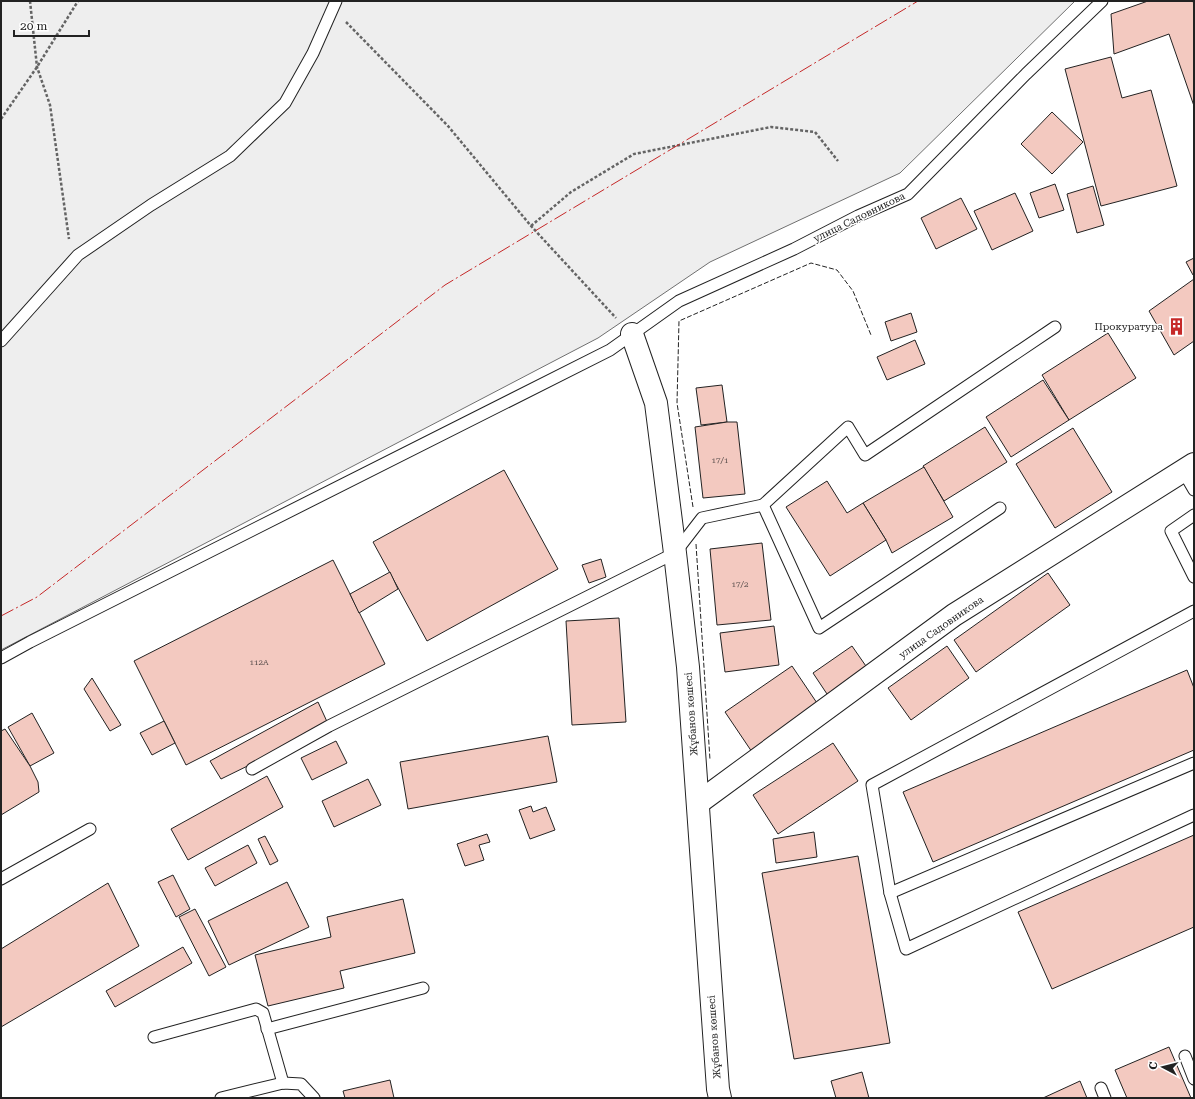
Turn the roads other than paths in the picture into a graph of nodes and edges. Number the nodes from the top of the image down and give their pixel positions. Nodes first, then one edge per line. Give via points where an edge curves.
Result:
1 (1102, 1) edge
2 (334, 5) edge
3 (1055, 327) dead end
4 (632, 334) junction
5 (1, 341) edge
6 (1189, 468) edge
7 (1194, 490) edge
8 (763, 505) junction
9 (1000, 508) dead end
10 (1194, 515) edge
11 (675, 553) junction
12 (1194, 577) edge
13 (1194, 611) edge
14 (1, 658) edge
15 (1194, 763) edge
16 (252, 768) dead end
17 (698, 803) junction
18 (1194, 815) edge
19 (90, 829) dead end
20 (1, 879) edge
21 (890, 893) junction
22 (423, 988) dead end
23 (267, 1029) junction
24 (154, 1037) dead end
25 (1184, 1056) dead end
26 (1194, 1078) edge
27 (283, 1083) junction
28 (221, 1098) edge
29 (314, 1098) edge
30 (720, 1098) edge

1 - 4 lane, улица Садовникова via 908,194 794,249 679,300
2 - 5 lane via 313,53 285,103 230,156 151,205 78,256
3 - 8 lane via 865,455 848,428
4 - 11 street, Жұбанов көшесі via 656,403
4 - 14 lane, улица Садовникова via 610,350
6 - 7 lane
6 - 17 street, улица Садовникова via 954,615
8 - 9 lane via 819,628
8 - 11 lane via 702,518
10 - 12 lane via 1171,530
11 - 16 lane via 329,726
11 - 17 street, Жұбанов көшесі via 688,667
13 - 21 lane via 872,785
15 - 21 lane
17 - 30 street, Жұбанов көшесі
18 - 21 lane via 906,949
19 - 20 lane
22 - 23 lane
23 - 24 lane via 263,1013 256,1009
23 - 27 lane
25 - 26 lane
27 - 28 lane
27 - 29 lane via 301,1084

